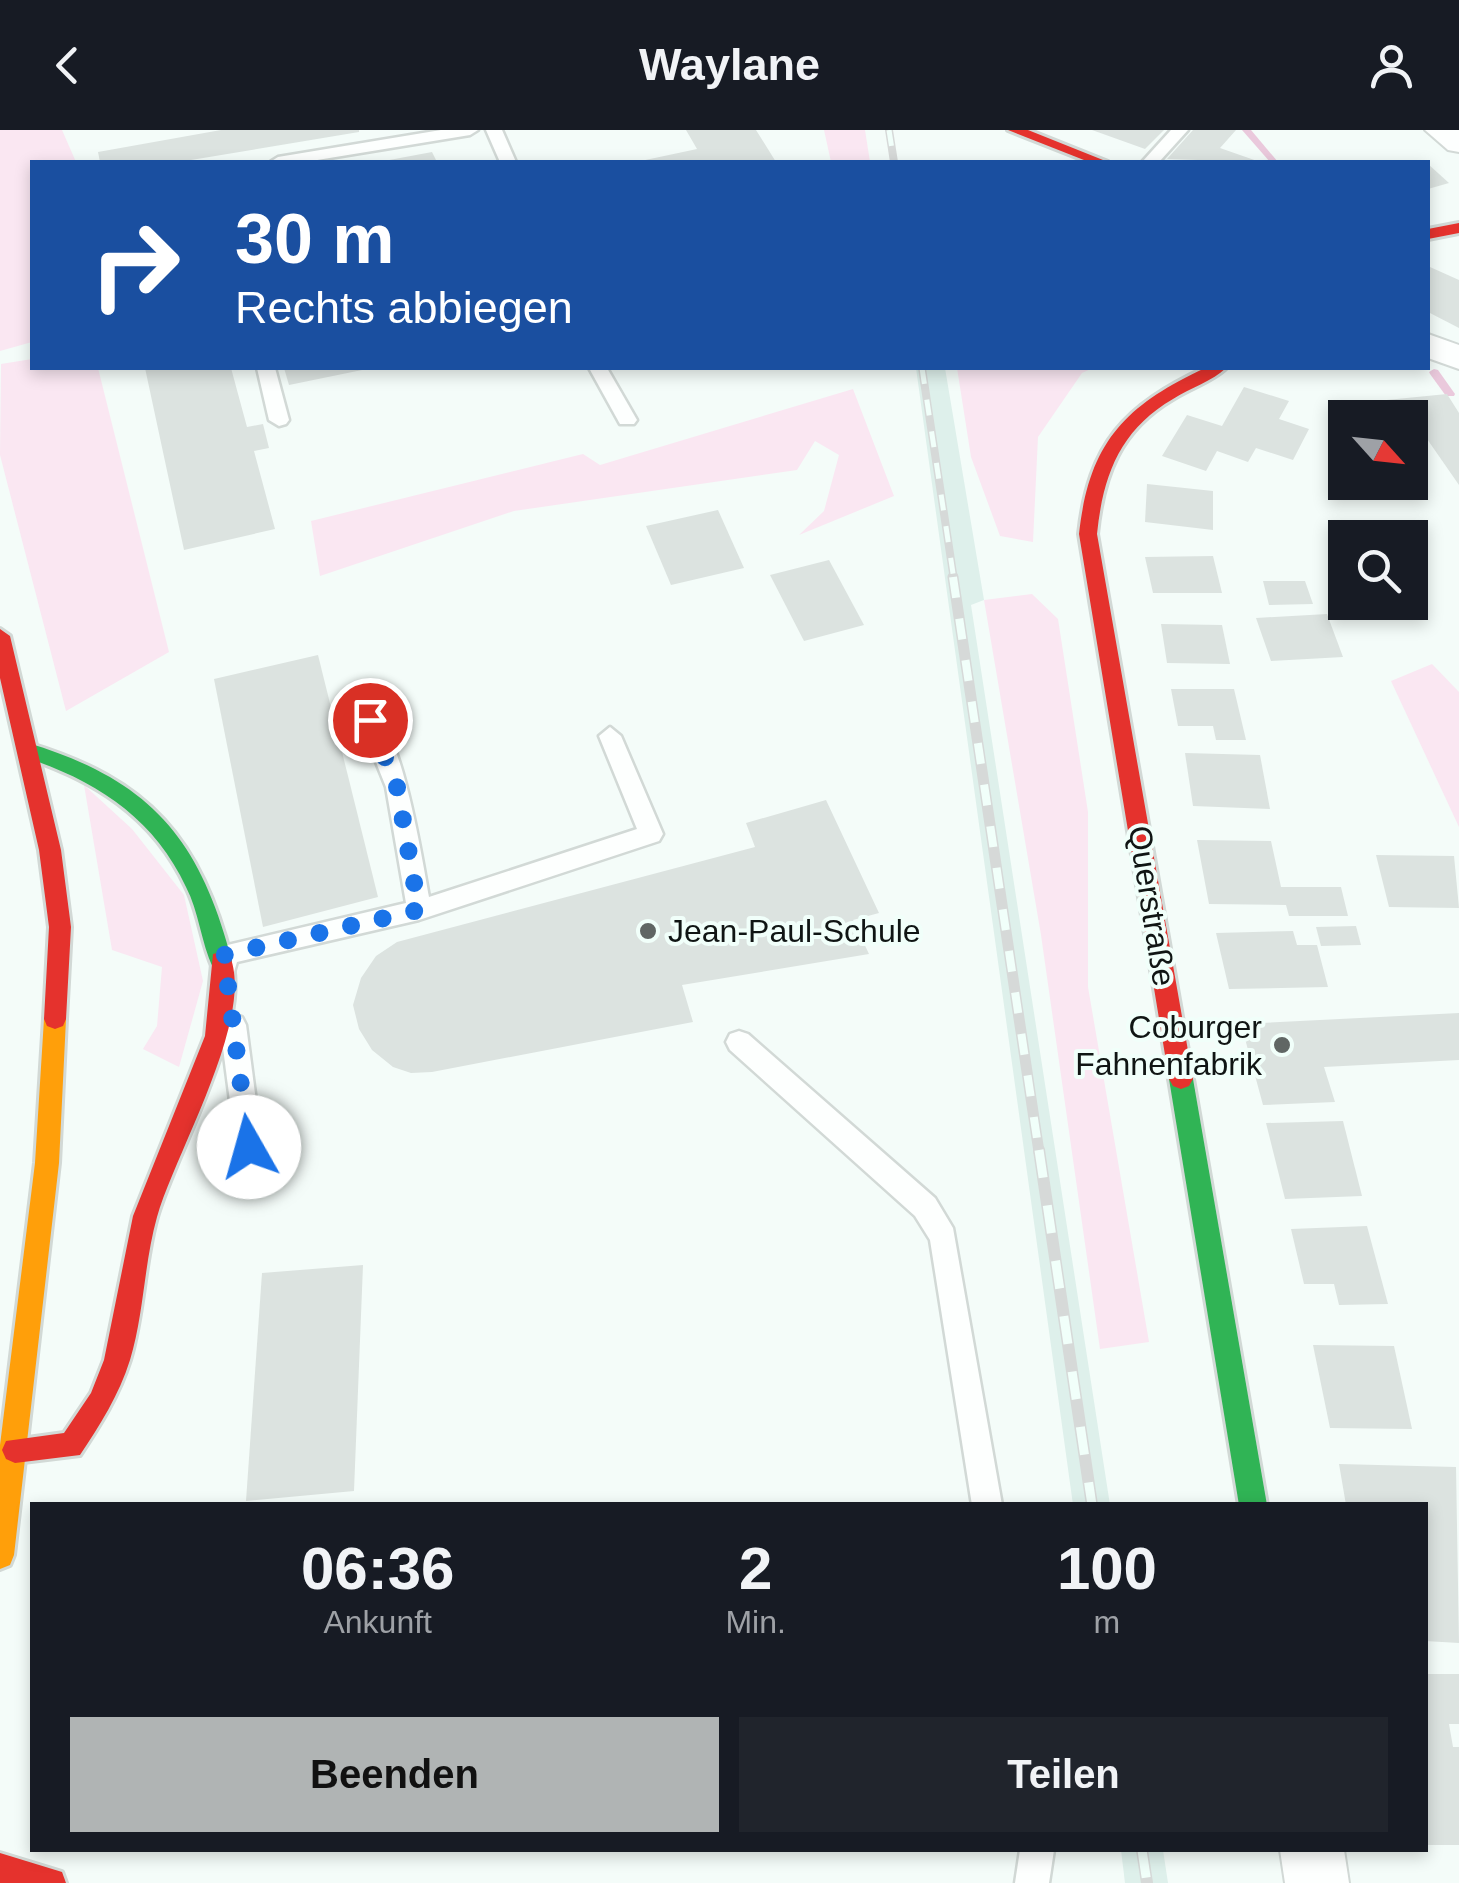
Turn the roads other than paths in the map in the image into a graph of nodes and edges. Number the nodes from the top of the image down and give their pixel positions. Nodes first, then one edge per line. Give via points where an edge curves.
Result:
1 (470, 130) edge
2 (494, 130) edge
3 (1016, 130) edge
4 (1180, 130) edge
5 (1440, 130) edge
6 (1459, 143) edge
7 (346, 157) edge
8 (305, 160) edge
9 (507, 160) edge
10 (1097, 160) edge
11 (1152, 160) edge
12 (1459, 228) edge
13 (1430, 234) edge
14 (1430, 346) edge
15 (1459, 358) edge
16 (266, 370) edge
17 (599, 370) edge
18 (1214, 370) edge
19 (279, 420) dead end
20 (627, 420) dead end
21 (0, 636) edge
22 (370, 720) dead end
23 (610, 736) dead end
24 (0, 739) edge
25 (26, 742) junction
26 (419, 910) junction
27 (224, 955) junction
28 (739, 1042) dead end
29 (249, 1147) dead end
30 (15, 1450) junction
31 (987, 1502) edge
32 (1252, 1502) edge
33 (0, 1554) edge
34 (1037, 1852) edge
35 (1312, 1852) edge
36 (0, 1868) edge
37 (51, 1883) edge
38 (1032, 1883) edge
39 (1318, 1883) edge

1 - 7 lane
2 - 9 lane
3 - 10 street
4 - 11 lane
5 - 6 street
7 - 8 lane
12 - 13 street
14 - 15 street
16 - 19 lane
17 - 20 lane
18 - 32 street, Querstraße via 1128,421 1096,464 1087,505
21 - 25 street
22 - 26 lane via 397,787
23 - 26 lane via 650,834
24 - 25 lane
25 - 27 street via 115,782 158,824 198,884
25 - 30 street via 60,927 47,1163
26 - 27 lane
27 - 29 lane
27 - 30 street via 222,1002 206,1073 142,1223 120,1344 101,1400 70,1446
28 - 31 lane via 925,1207 943,1237
30 - 33 street
34 - 38 lane
35 - 39 street
36 - 37 street

